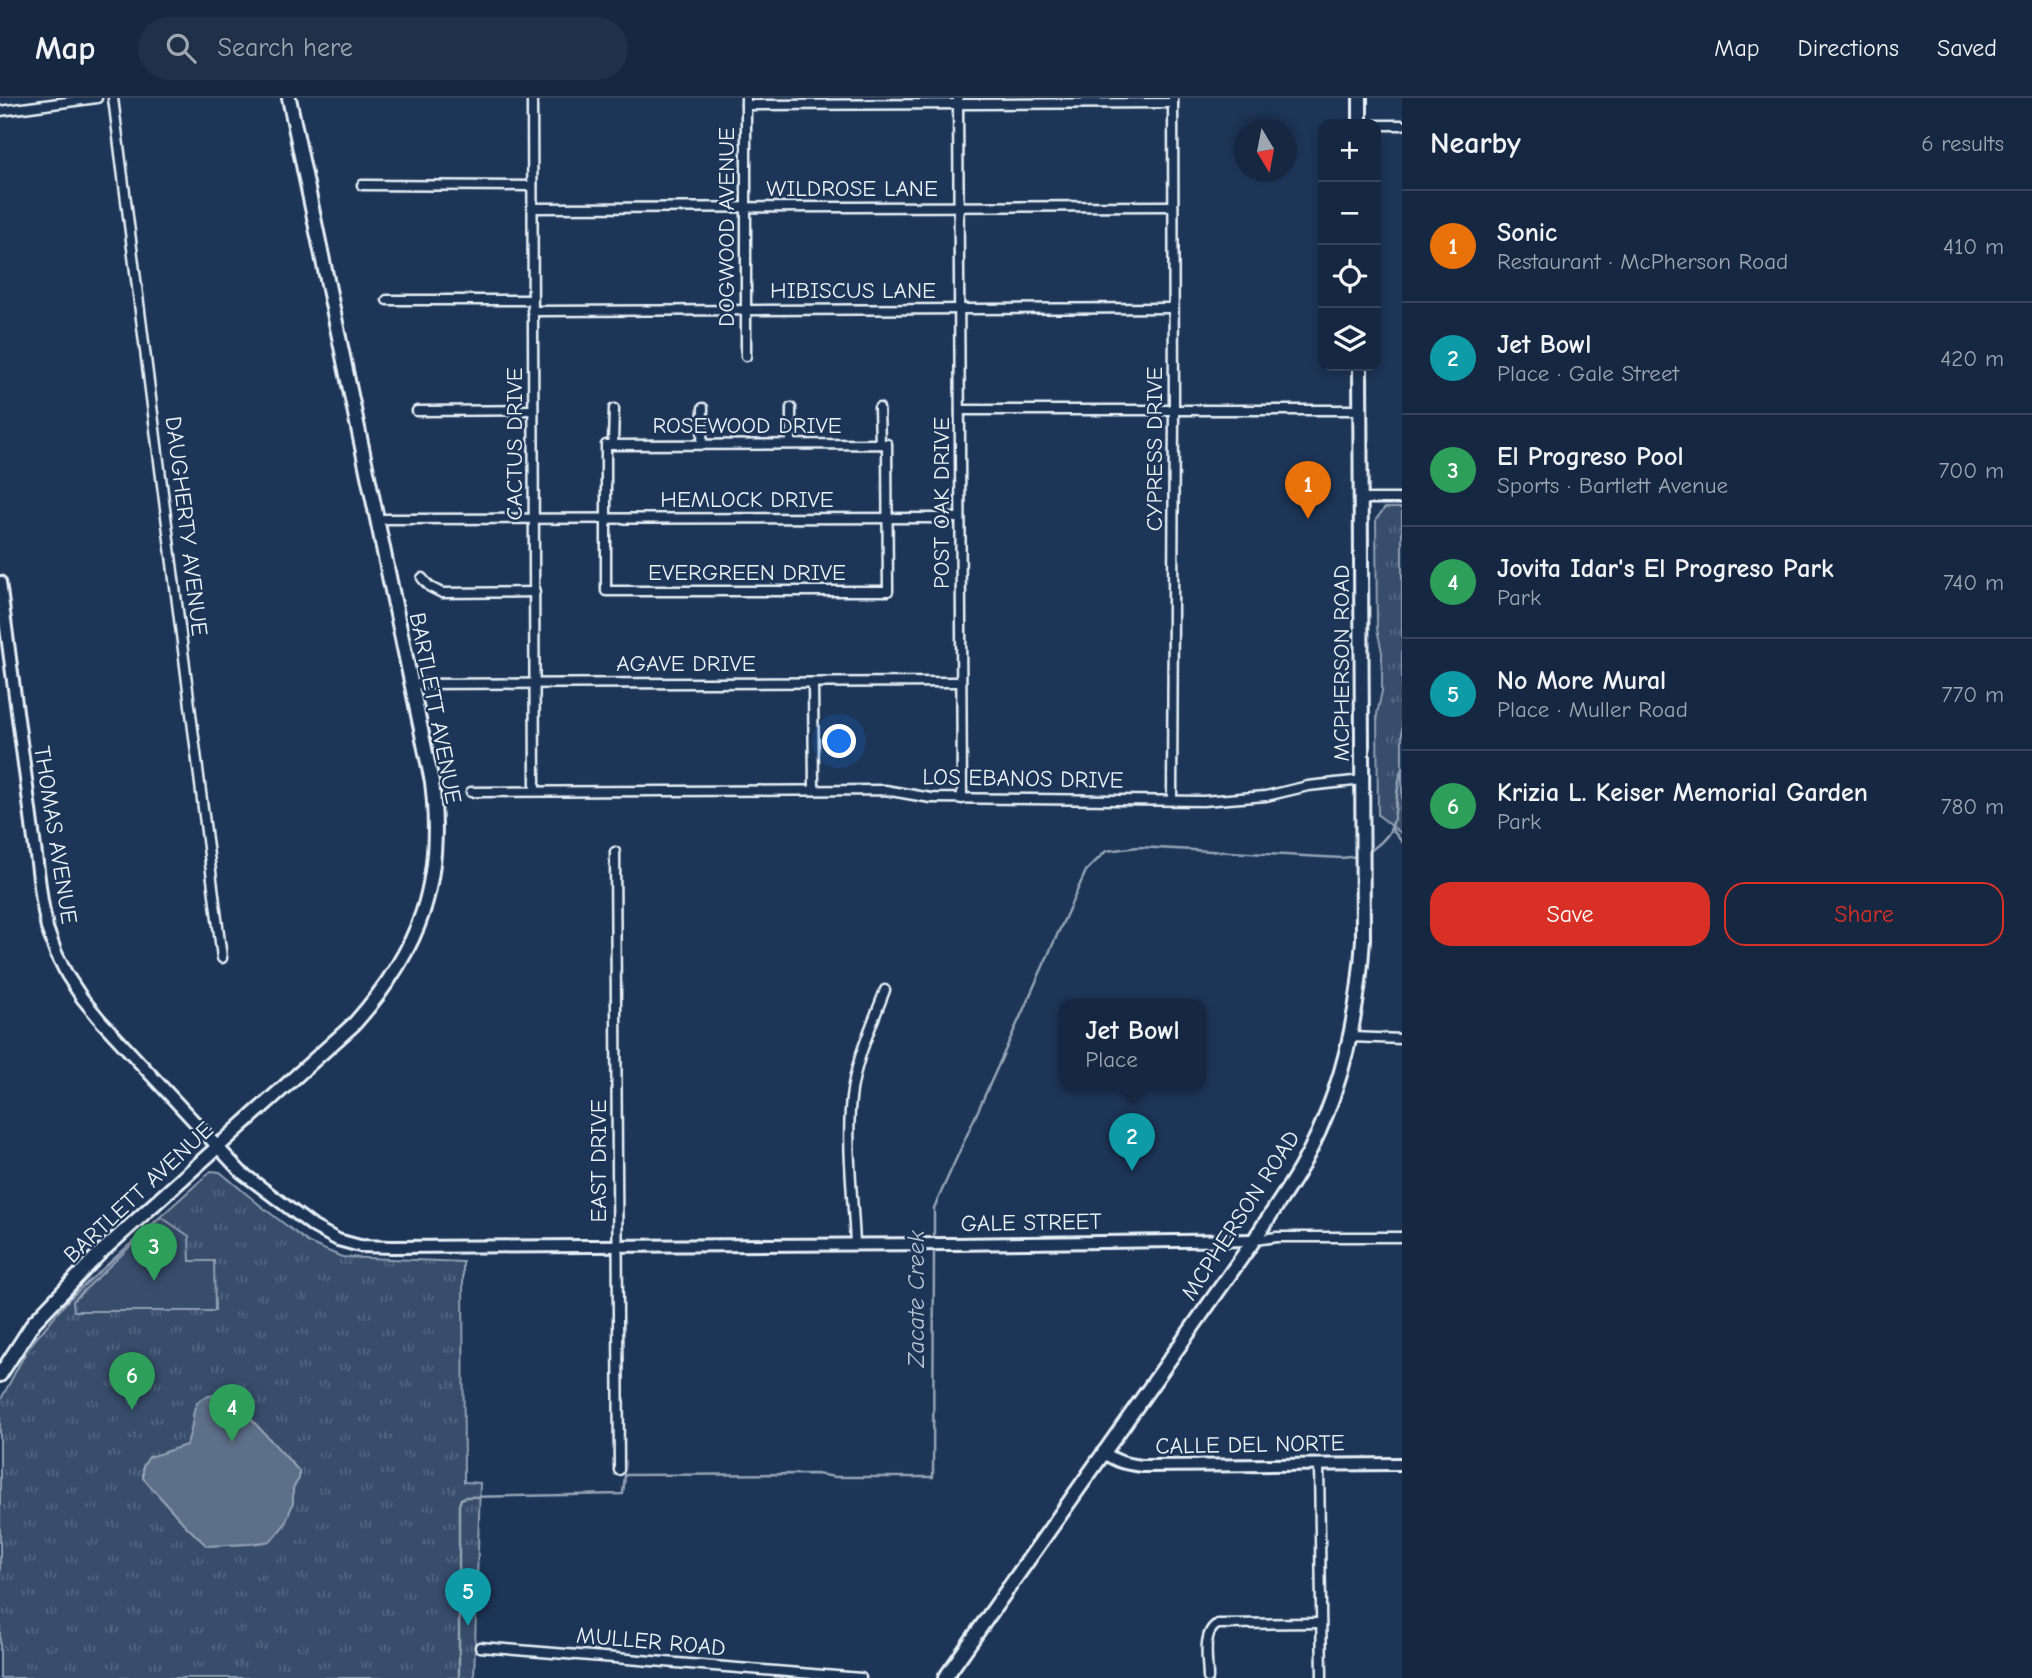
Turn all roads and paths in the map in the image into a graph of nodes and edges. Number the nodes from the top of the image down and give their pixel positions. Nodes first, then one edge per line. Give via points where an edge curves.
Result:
1 (97, 98) edge
2 (113, 98) edge
3 (289, 98) edge
4 (532, 98) edge
5 (1360, 98) edge
6 (1172, 100) edge
7 (958, 101) edge
8 (746, 102) edge
9 (0, 111) edge
10 (1360, 119) edge
11 (1381, 125) edge
12 (1402, 125) edge
13 (362, 186) dead end
14 (532, 186) junction
15 (1172, 206) junction
16 (746, 207) junction
17 (959, 207) junction
18 (532, 208) junction
19 (387, 300) dead end
20 (533, 300) junction
21 (1173, 308) junction
22 (959, 309) junction
23 (746, 310) junction
24 (532, 311) junction
25 (746, 356) dead end
26 (1360, 371) edge
27 (703, 408) dead end
28 (791, 408) dead end
29 (879, 408) dead end
30 (614, 409) dead end
31 (1174, 409) junction
32 (533, 410) junction
33 (960, 410) junction
34 (1360, 410) junction
35 (417, 411) dead end
36 (610, 444) junction
37 (702, 444) junction
38 (791, 444) junction
39 (884, 444) junction
40 (1362, 499) junction
41 (1402, 499) edge
42 (606, 518) junction
43 (888, 518) junction
44 (960, 518) junction
45 (377, 519) junction
46 (533, 519) junction
47 (422, 578) dead end
48 (0, 582) edge
49 (535, 592) junction
50 (813, 682) junction
51 (961, 682) junction
52 (534, 683) junction
53 (412, 684) junction
54 (1363, 780) junction
55 (814, 789) junction
56 (535, 791) junction
57 (471, 792) dead end
58 (962, 799) junction
59 (1172, 799) junction
60 (614, 852) dead end
61 (222, 958) dead end
62 (886, 990) dead end
63 (1351, 1037) junction
64 (1402, 1039) edge
65 (217, 1146) junction
66 (1402, 1237) edge
67 (1254, 1240) junction
68 (855, 1244) junction
69 (618, 1245) junction
70 (450, 1246) joint
71 (0, 1374) edge
72 (1103, 1452) junction
73 (1319, 1464) junction
74 (1402, 1464) edge
75 (619, 1470) dead end
76 (1321, 1623) junction
77 (480, 1647) dead end
78 (861, 1678) edge
79 (945, 1678) edge
80 (1208, 1678) edge
81 (1322, 1678) edge

1 - 9 street
2 - 61 street, DAUGHERTY AVENUE
3 - 45 main road, BARTLETT AVENUE
4 - 14 street, CACTUS DRIVE
5 - 10 main road
6 - 7 street
6 - 15 street, CYPRESS DRIVE
7 - 8 street
7 - 17 street, POST OAK DRIVE
8 - 16 street, DOGWOOD AVENUE
11 - 12 street
13 - 14 street
14 - 18 street, CACTUS DRIVE
15 - 17 street, WILDROSE LANE
15 - 21 street, CYPRESS DRIVE
16 - 17 street, WILDROSE LANE
16 - 18 street, WILDROSE LANE
16 - 23 street, DOGWOOD AVENUE
17 - 22 street, POST OAK DRIVE
18 - 20 street, CACTUS DRIVE
19 - 20 street
20 - 24 street, CACTUS DRIVE
21 - 22 street, HIBISCUS LANE
21 - 31 street, CYPRESS DRIVE
22 - 23 street, HIBISCUS LANE
22 - 33 street, POST OAK DRIVE
23 - 24 street, HIBISCUS LANE
23 - 25 street, DOGWOOD AVENUE
24 - 32 street, CACTUS DRIVE
26 - 34 main road, MCPHERSON ROAD
27 - 37 street
28 - 38 street
29 - 39 street
30 - 36 street
31 - 33 street
31 - 34 street
31 - 59 street, CYPRESS DRIVE
32 - 35 street
32 - 46 street, CACTUS DRIVE
33 - 44 street, POST OAK DRIVE
34 - 40 main road, MCPHERSON ROAD
36 - 37 street, ROSEWOOD DRIVE
36 - 42 street
37 - 38 street, ROSEWOOD DRIVE
38 - 39 street, ROSEWOOD DRIVE
39 - 43 street
40 - 41 street
40 - 54 main road, MCPHERSON ROAD
42 - 43 street, HEMLOCK DRIVE
42 - 43 street, EVERGREEN DRIVE via 606,592 888,591
42 - 46 street, HEMLOCK DRIVE
43 - 44 street, HEMLOCK DRIVE
44 - 51 street, POST OAK DRIVE
45 - 46 street, HEMLOCK DRIVE
45 - 53 main road, BARTLETT AVENUE
46 - 49 street, CACTUS DRIVE
47 - 49 street via 442,593
48 - 65 street, THOMAS AVENUE via 42,901 56,953 66,975 101,1021
49 - 52 street, CACTUS DRIVE
50 - 51 street, AGAVE DRIVE
50 - 52 street, AGAVE DRIVE
50 - 55 street
51 - 58 street, POST OAK DRIVE
52 - 53 street, AGAVE DRIVE
52 - 56 street, CACTUS DRIVE
53 - 65 main road, BARTLETT AVENUE via 436,818 433,875 422,917 404,958 376,1000
54 - 59 street, LOS EBANOS DRIVE via 1266,796
54 - 63 main road, MCPHERSON ROAD via 1361,975
55 - 56 street, LOS EBANOS DRIVE
55 - 58 street, LOS EBANOS DRIVE via 885,790
56 - 57 street, LOS EBANOS DRIVE
58 - 59 street, LOS EBANOS DRIVE
60 - 69 street, EAST DRIVE
62 - 68 street via 861,1054 851,1097
63 - 64 street
63 - 67 main road, MCPHERSON ROAD via 1315,1139
65 - 70 street, THOMAS AVENUE via 241,1172 338,1240 370,1246
65 - 71 main road, BARTLETT AVENUE via 99,1254 34,1322
66 - 67 street, GALE STREET
67 - 68 street, GALE STREET
67 - 72 main road, MCPHERSON ROAD
68 - 69 street, GALE STREET
69 - 70 street, GALE STREET
69 - 75 street, EAST DRIVE
72 - 73 street, CALLE DEL NORTE via 1114,1461 1142,1466
72 - 79 main road, MCPHERSON ROAD
73 - 74 street, CALLE DEL NORTE
73 - 76 street
76 - 80 street via 1218,1624 1208,1634
76 - 81 street
77 - 78 street, MULLER ROAD

